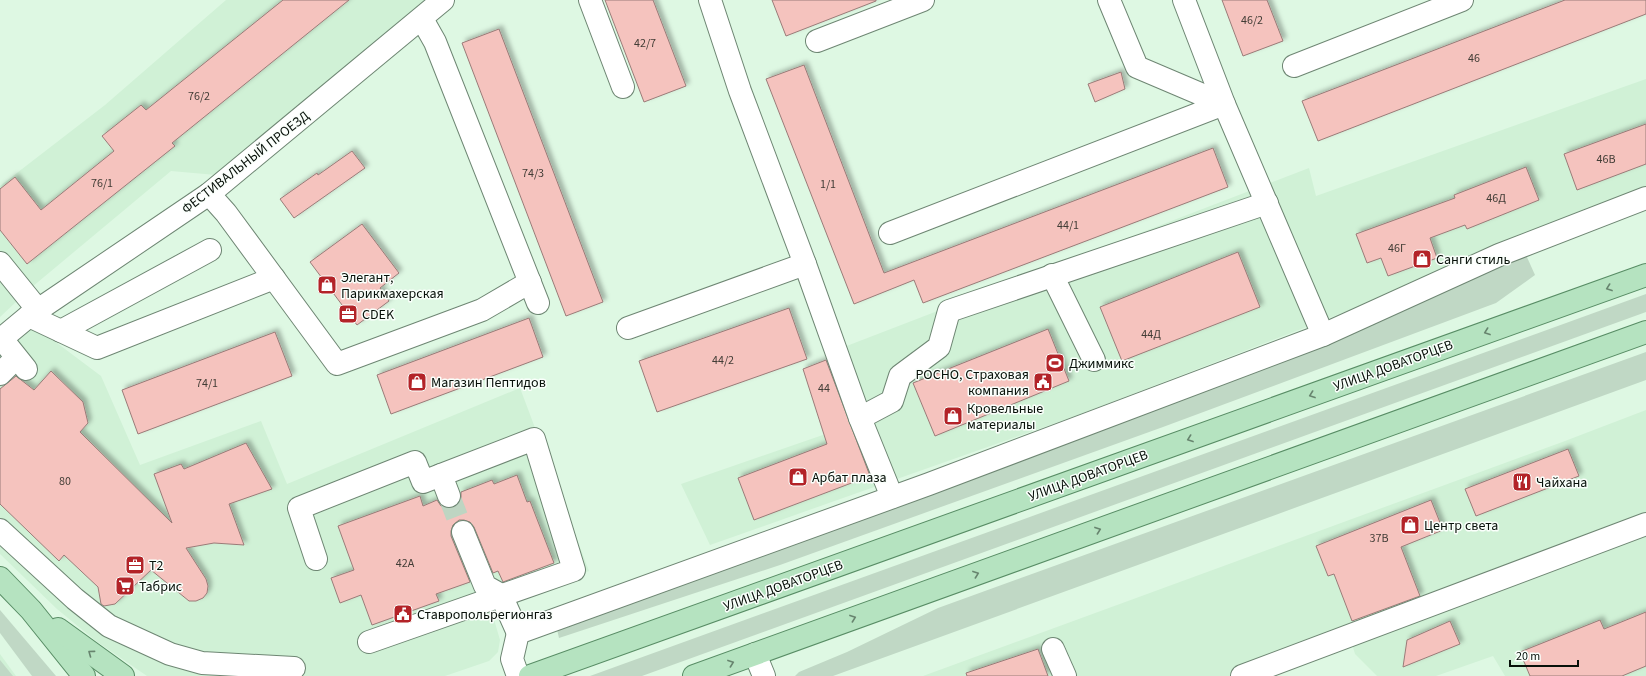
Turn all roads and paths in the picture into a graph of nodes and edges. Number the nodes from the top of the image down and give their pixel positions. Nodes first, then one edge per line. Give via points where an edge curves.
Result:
1 (443, 0) edge
2 (590, 0) edge
3 (710, 0) edge
4 (923, 0) edge
5 (1109, 0) edge
6 (1184, 0) edge
7 (1462, 0) edge
8 (422, 19) junction
9 (817, 41) dead end
10 (1294, 66) dead end
11 (623, 87) dead end
12 (1224, 104) junction
13 (210, 194) junction
14 (1646, 198) edge
15 (1268, 203) junction
16 (890, 233) dead end
17 (210, 250) dead end
18 (0, 262) edge
19 (805, 264) junction
20 (1052, 275) junction
21 (1646, 275) edge
22 (274, 278) junction
23 (530, 282) junction
24 (538, 303) dead end
25 (33, 313) junction
26 (628, 328) dead end
27 (61, 331) junction
28 (1646, 332) edge
29 (1322, 334) junction
30 (1, 340) edge
31 (1094, 360) dead end
32 (0, 374) edge
33 (860, 418) junction
34 (441, 475) junction
35 (449, 496) tunnel mouth
36 (892, 497) junction
37 (1646, 524) edge
38 (0, 530) edge
39 (463, 532) tunnel mouth
40 (316, 559) dead end
41 (0, 578) edge
42 (501, 595) junction
43 (31, 610) junction
44 (518, 633) junction
45 (369, 642) dead end
46 (1053, 649) dead end
47 (755, 654) junction
48 (294, 668) dead end
49 (84, 676) edge
50 (122, 676) edge
51 (518, 676) edge
52 (530, 676) edge
53 (694, 676) edge
54 (764, 676) edge
55 (1065, 676) edge
56 (1242, 676) edge

1 - 8 street, ФЕСТИВАЛЬНЫЙ ПРОЕЗД
2 - 11 street
3 - 19 street via 740,91
4 - 9 street
5 - 12 street via 1137,67
6 - 12 street
7 - 10 street
8 - 13 street, ФЕСТИВАЛЬНЫЙ ПРОЕЗД
8 - 23 street via 435,42
12 - 15 street
12 - 16 street
13 - 22 street
13 - 25 street, ФЕСТИВАЛЬНЫЙ ПРОЕЗД
14 - 29 street via 1499,255
15 - 20 street
15 - 29 street
17 - 27 street
18 - 25 street
19 - 26 street
19 - 33 street
20 - 31 street
20 - 33 street via 949,310 939,347 900,376 892,401
21 -> 52 main road, УЛИЦА ДОВАТОРЦЕВ
22 - 23 street via 337,364 482,310
22 - 27 street via 97,348
23 - 24 street
25 - 27 street
25 - 30 street, ФЕСТИВАЛЬНЫЙ ПРОЕЗД
47 -> 28 main road
29 - 36 street
30 - 32 street via 21,363
33 - 36 street
34 - 35 street
34 - 40 street via 423,482 415,462 299,508
34 - 42 street via 534,439 574,570
36 - 44 street
37 - 56 street
38 - 48 street via 75,599 109,626 170,654 202,663
39 - 42 street via 485,586
41 - 43 main road
42 - 44 street
42 - 45 street
43 - 49 main road
50 -> 43 main road
44 - 51 street via 512,659
46 - 55 street
53 -> 47 main road
47 - 54 street

